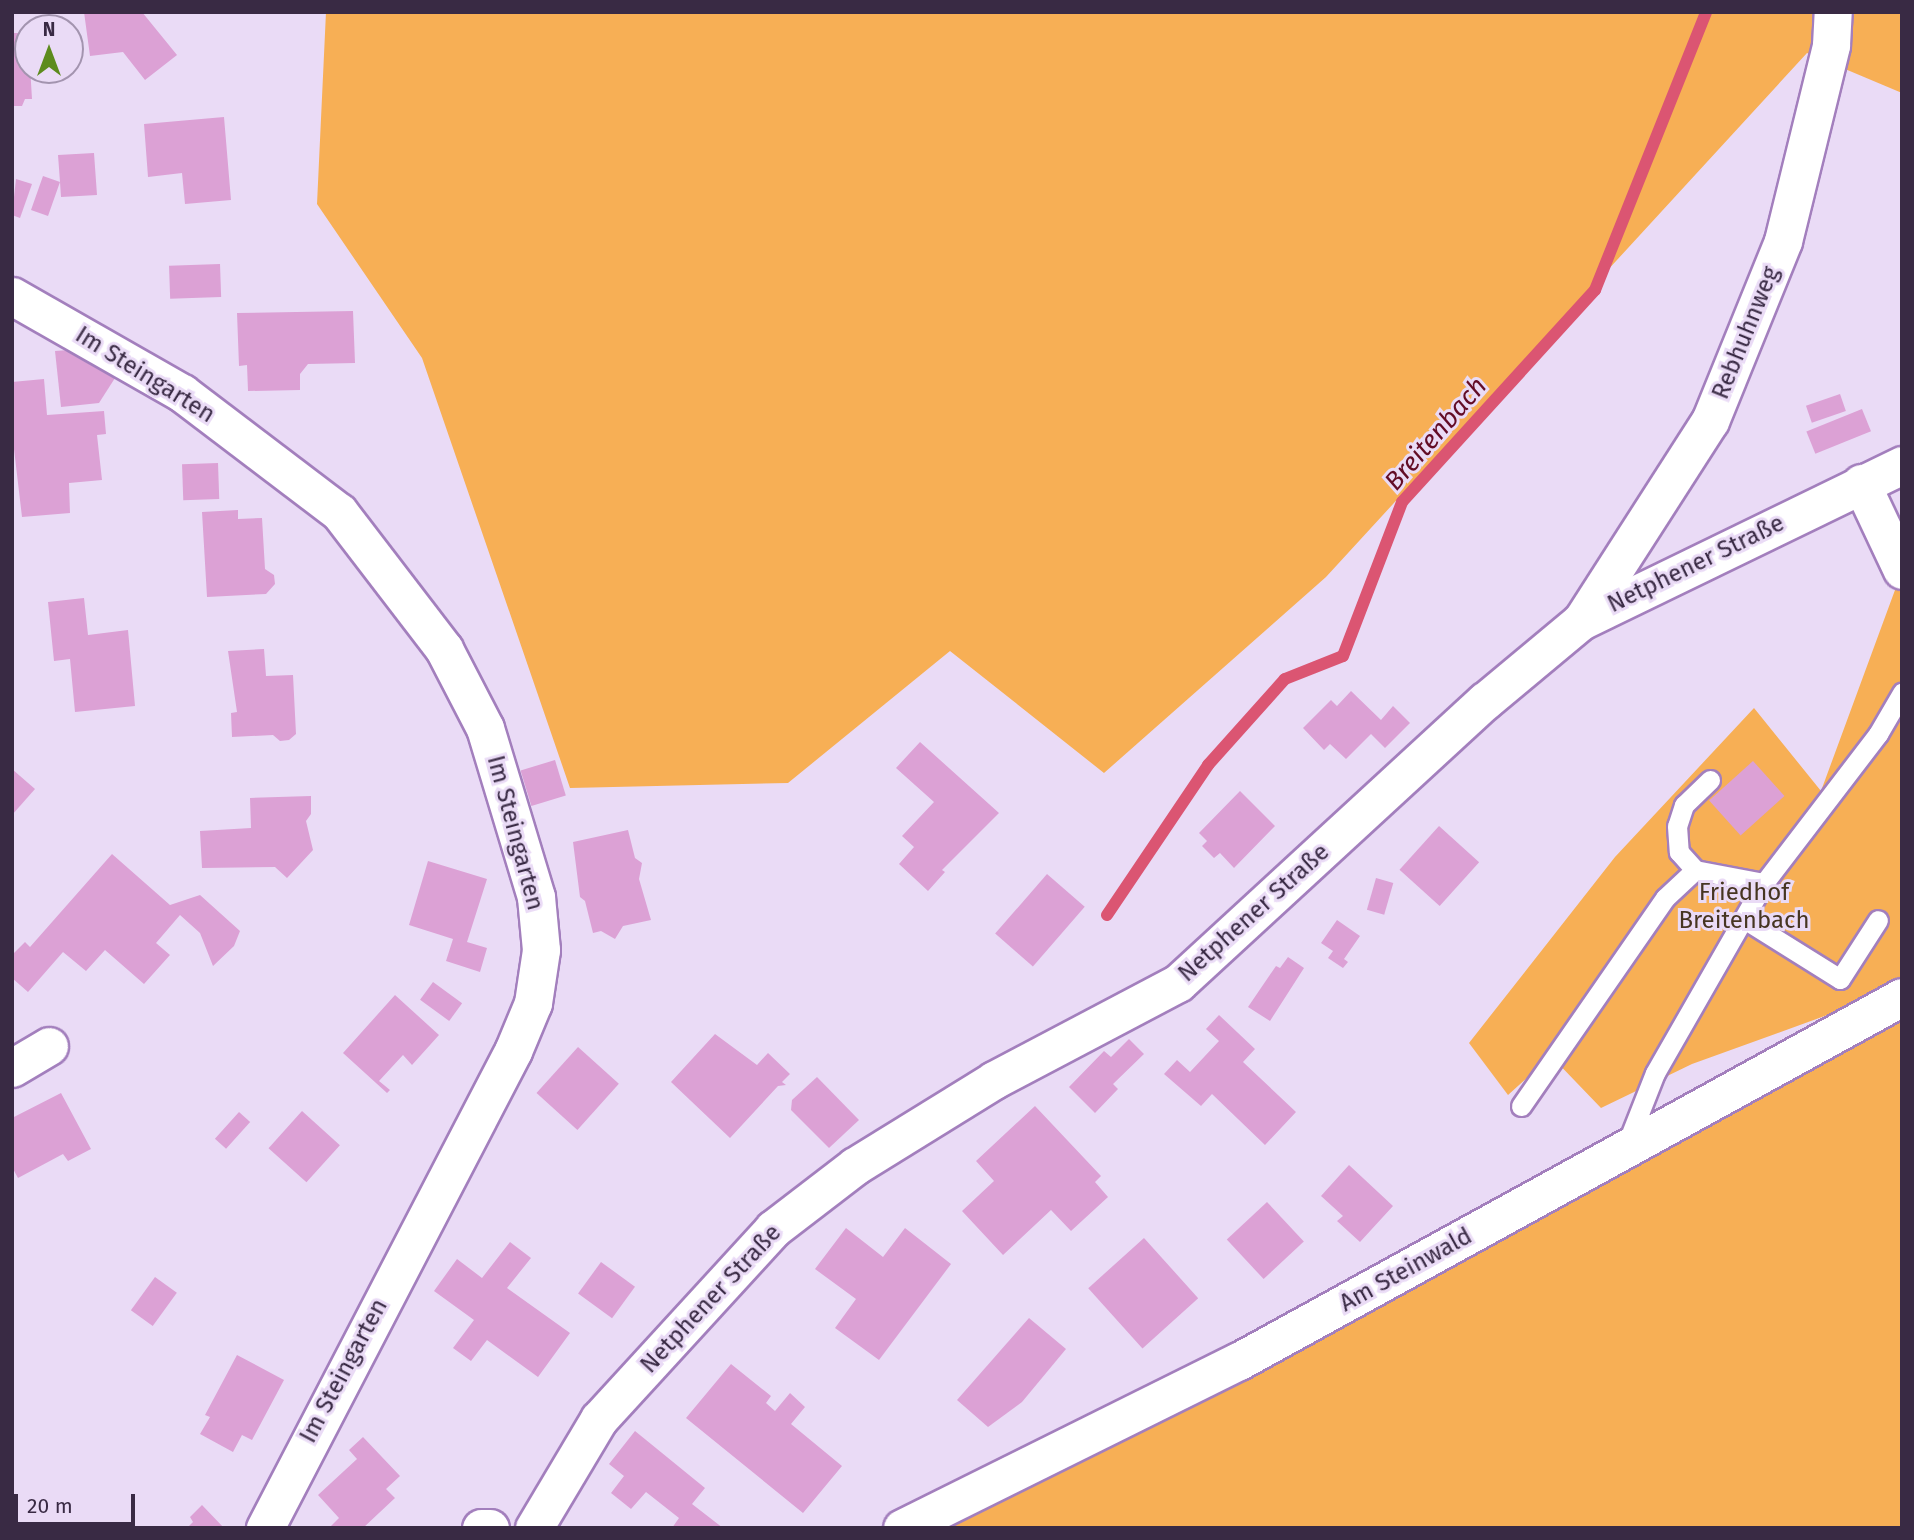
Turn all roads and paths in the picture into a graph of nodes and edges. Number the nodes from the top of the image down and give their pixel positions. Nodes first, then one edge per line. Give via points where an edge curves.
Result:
1 (1833, 12) edge
2 (12, 296) edge
3 (1902, 465) edge
4 (1861, 483) junction
5 (1902, 570) edge
6 (1581, 621) junction
7 (1902, 692) edge
8 (1710, 780) dead end
9 (1695, 870) junction
10 (1763, 883) junction
11 (1744, 919) junction
12 (1878, 920) dead end
13 (1902, 997) edge
14 (49, 1046) dead end
15 (12, 1068) edge
16 (1521, 1106) dead end
17 (1626, 1149) junction
18 (265, 1528) edge
19 (481, 1528) edge
20 (490, 1528) edge
21 (534, 1528) edge
22 (902, 1528) edge

1 - 6 street, Rebhuhnweg via 1831,45 1783,241 1710,421
2 - 18 street, Im Steingarten via 182,393 339,512 444,649 485,728 536,897 541,950 533,1003 513,1051
3 - 4 street, Netphener Straße
4 - 5 street
4 - 6 street, Netphener Straße
6 - 21 street, Netphener Straße via 1485,701 1178,983 995,1080 855,1166 773,1229 599,1419
7 - 10 lane via 1878,734
8 - 9 lane via 1684,805 1677,826 1679,852
9 - 10 lane
9 - 16 lane via 1665,898
10 - 11 lane
11 - 12 lane via 1840,979
11 - 17 lane via 1655,1073
13 - 17 street, Am Steinwald
14 - 15 street
17 - 22 street, Am Steinwald via 1239,1361
19 - 20 street

